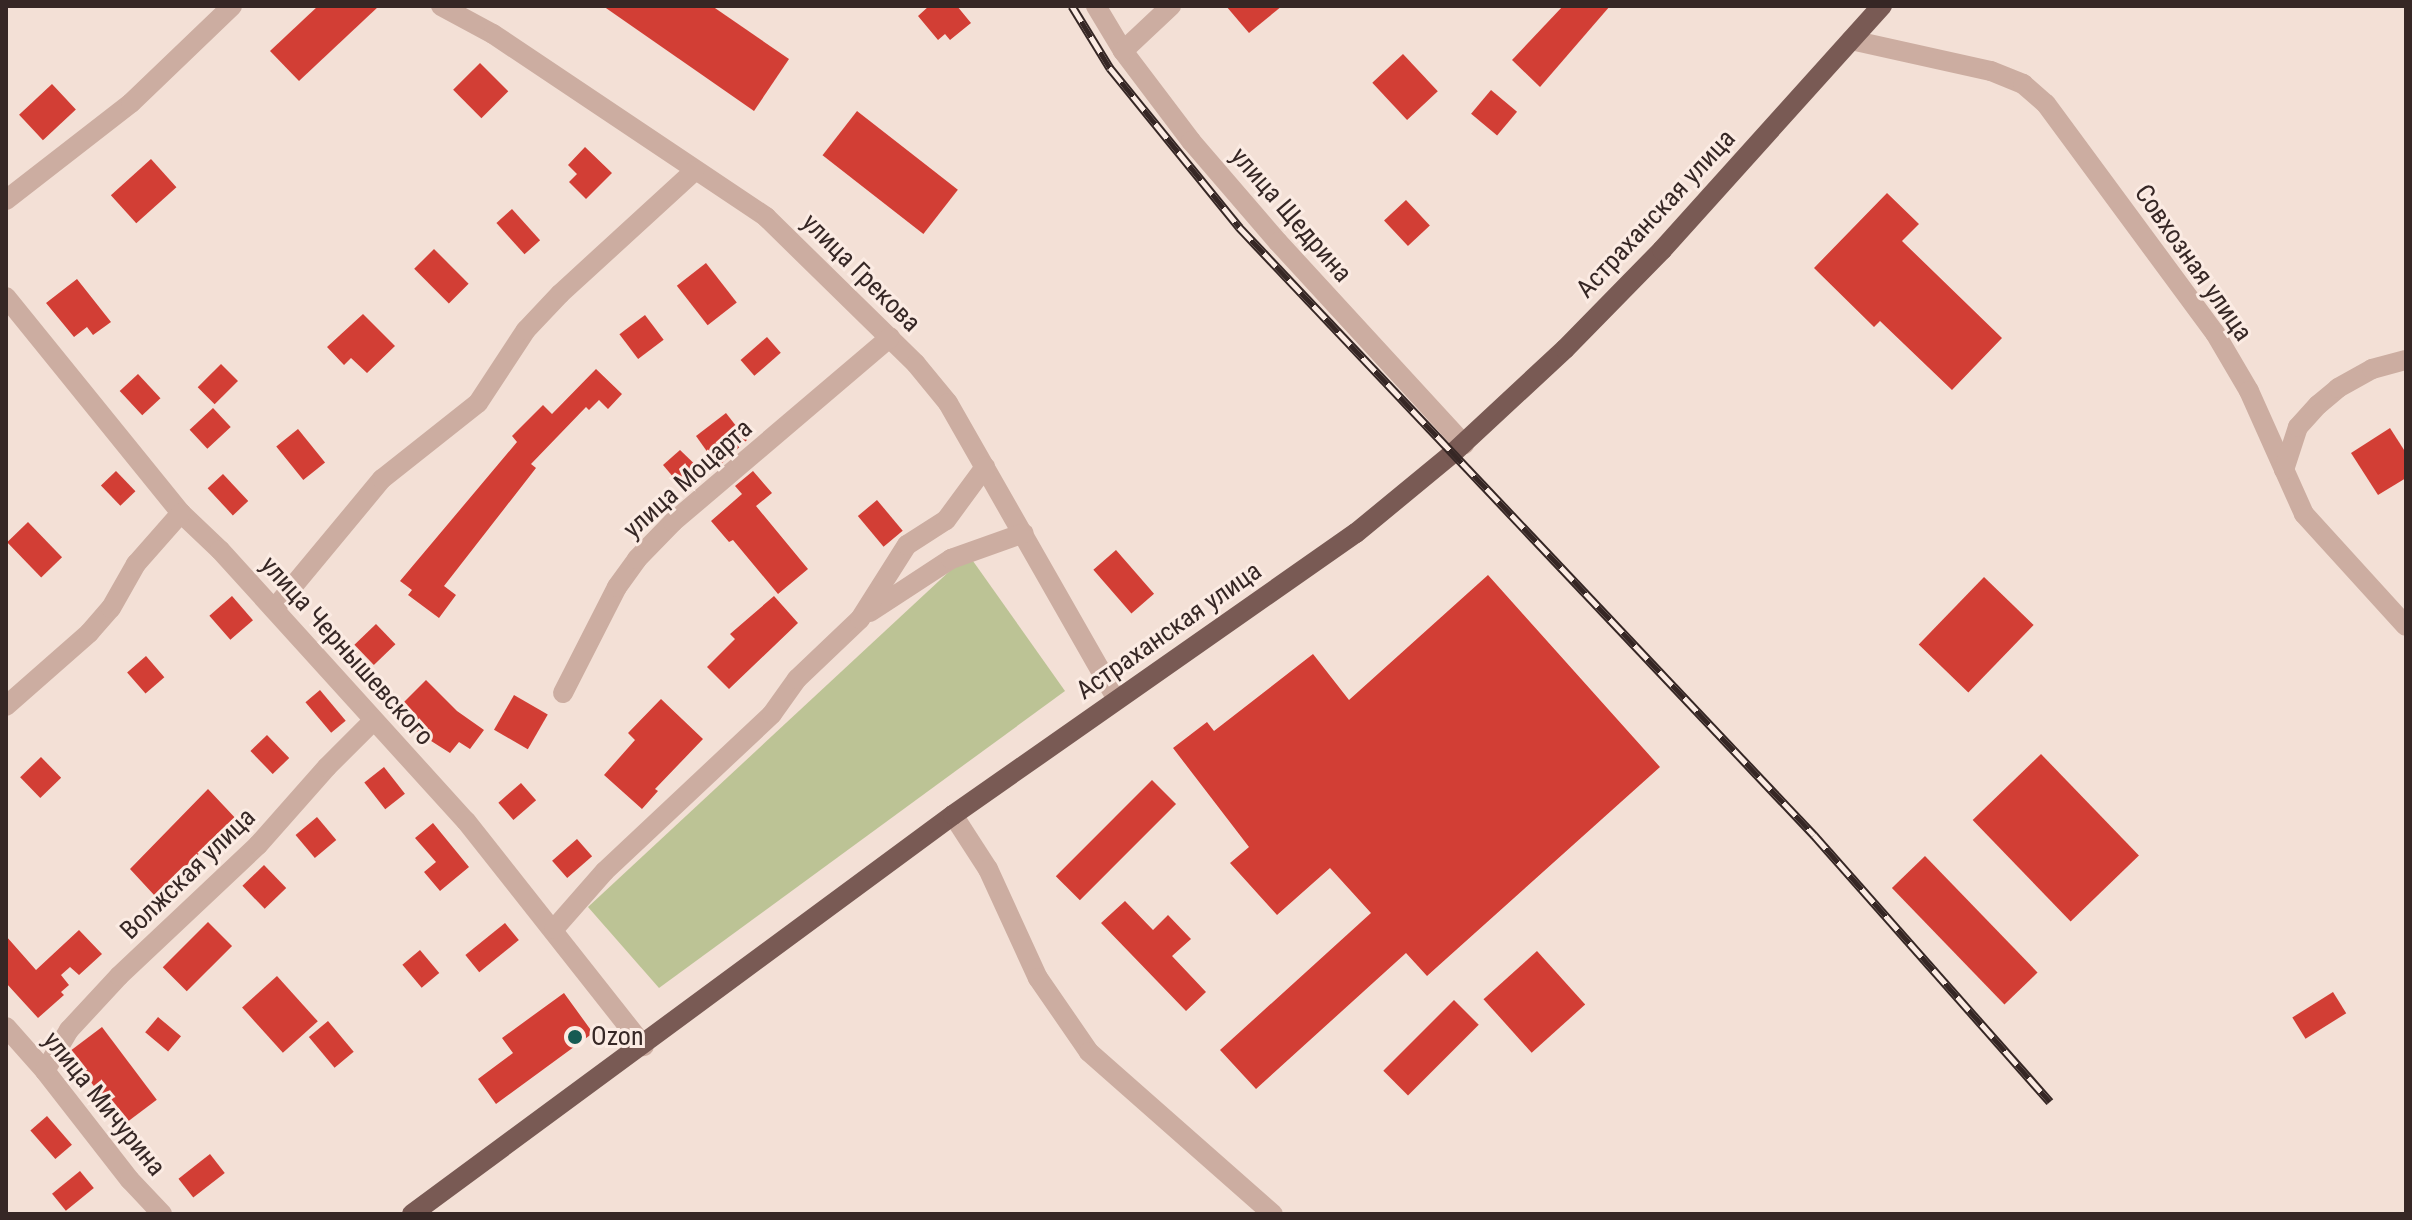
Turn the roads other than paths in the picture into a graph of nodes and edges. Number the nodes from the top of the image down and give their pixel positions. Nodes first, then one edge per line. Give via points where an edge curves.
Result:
1 (232, 6) edge
2 (441, 6) edge
3 (1096, 6) edge
4 (1171, 6) edge
5 (1882, 6) edge
6 (1851, 40) junction
7 (1123, 51) junction
8 (694, 171) junction
9 (6, 200) edge
10 (6, 297) edge
11 (890, 337) junction
12 (2406, 360) edge
13 (1464, 444) junction
14 (985, 467) junction
15 (2284, 470) junction
16 (181, 513) junction
17 (1024, 533) junction
18 (274, 609) junction
19 (860, 619) junction
20 (2406, 626) edge
21 (563, 693) dead end
22 (1117, 699) junction
23 (6, 706) edge
24 (374, 720) junction
25 (953, 815) junction
26 (554, 929) junction
27 (6, 1027) edge
28 (644, 1046) junction
29 (45, 1071) junction
30 (162, 1214) edge
31 (412, 1214) edge
32 (1273, 1214) edge

1 - 9 street via 131,103
2 - 8 street, улица Грекова via 493,34
3 - 7 street, улица Щедрина
4 - 7 street
5 - 6 main road, Астраханская улица
6 - 13 main road, Астраханская улица via 1662,250
6 - 15 street, Совхозная улица via 1991,71 2023,84 2046,104 2215,333 2249,391
7 - 13 street, улица Щедрина via 1278,242
8 - 11 street, улица Грекова via 766,217
8 - 18 street via 551,303 526,330 478,403 382,479
10 - 16 street, улица Чернышевского
11 - 14 street, улица Грекова via 948,403
11 - 21 street, улица Моцарта via 673,522 637,559
12 - 15 street via 2372,369 2318,405 2298,427
13 - 22 main road, Астраханская улица via 1356,533
14 - 17 street, улица Грекова
14 - 19 street via 946,520 907,545
15 - 20 street, Совхозная улица via 2304,514
16 - 18 street, улица Чернышевского
16 - 23 street via 136,564 111,608 89,633
17 - 19 street via 951,559
17 - 22 street, улица Грекова
18 - 24 street, улица Чернышевского
19 - 26 street via 797,679 772,714 605,871
22 - 25 main road, Астраханская улица
24 - 26 street, улица Чернышевского
24 - 29 street, Волжская улица via 258,845 109,987 69,1030
25 - 28 main road, Астраханская улица
25 - 32 street via 988,869 1038,978 1089,1052
26 - 28 street, улица Чернышевского
27 - 29 street, улица Мичурина
28 - 31 main road, Астраханская улица
29 - 30 street, улица Мичурина

